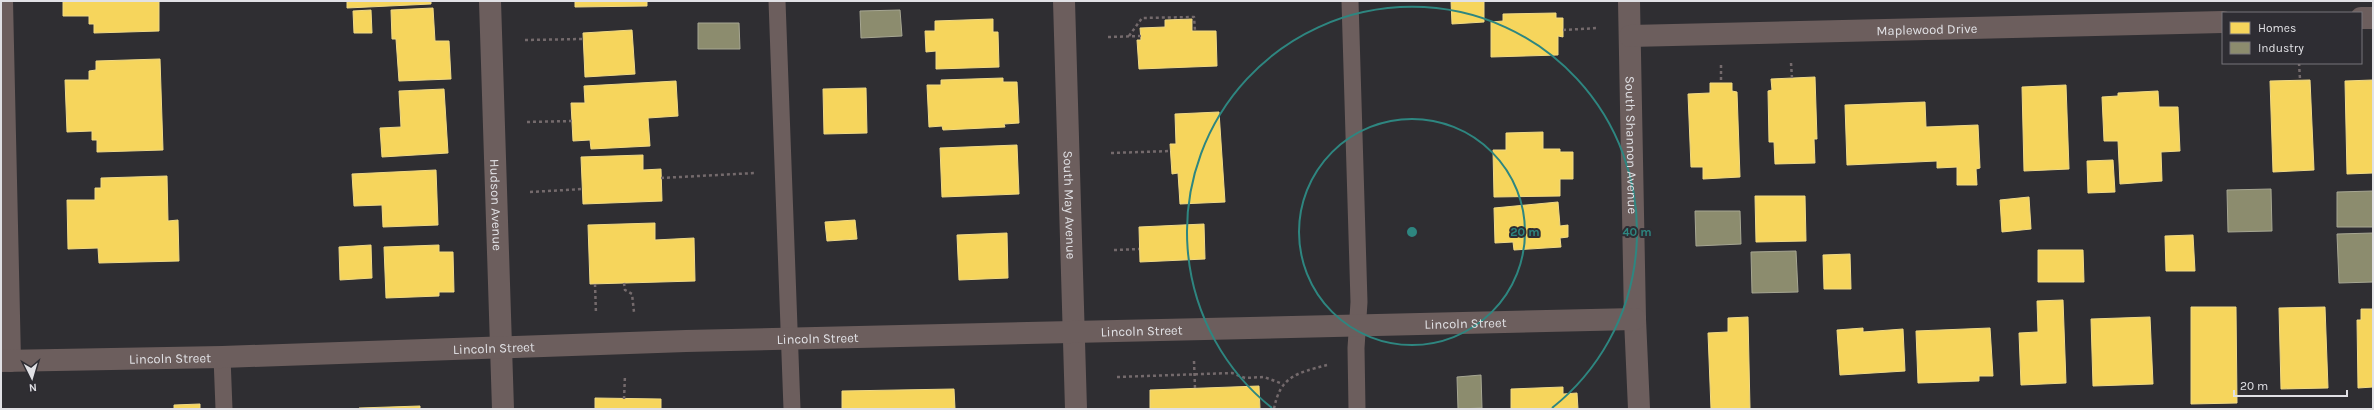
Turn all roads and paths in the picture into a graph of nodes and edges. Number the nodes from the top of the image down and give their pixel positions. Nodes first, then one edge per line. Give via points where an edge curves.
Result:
1 (2, 1) edge
2 (490, 1) edge
3 (777, 1) edge
4 (1064, 1) edge
5 (1350, 1) edge
6 (1629, 1) edge
7 (2362, 18) edge
8 (2373, 18) edge
9 (2222, 22) edge
10 (1601, 28) dead end
11 (1563, 30) dead end
12 (1195, 31) dead end
13 (1129, 36) junction
14 (1140, 36) dead end
15 (1630, 36) junction
16 (1108, 37) dead end
17 (583, 39) dead end
18 (525, 40) dead end
19 (1720, 62) dead end
20 (2299, 64) edge
21 (1791, 70) dead end
22 (1792, 78) dead end
23 (2300, 79) dead end
24 (1721, 83) dead end
25 (572, 121) dead end
26 (526, 122) dead end
27 (1171, 151) dead end
28 (1111, 153) dead end
29 (783, 172) junction
30 (661, 178) dead end
31 (583, 190) dead end
32 (530, 192) dead end
33 (1139, 249) dead end
34 (1114, 250) dead end
35 (624, 283) dead end
36 (595, 284) dead end
37 (634, 317) dead end
38 (596, 318) dead end
39 (1635, 319) junction
40 (1358, 324) junction
41 (1074, 332) junction
42 (790, 338) junction
43 (501, 347) junction
44 (1194, 354) dead end
45 (222, 357) junction
46 (5, 361) edge
47 (1327, 365) dead end
48 (625, 368) dead end
49 (1194, 373) junction
50 (1117, 377) dead end
51 (1283, 384) junction
52 (1195, 388) dead end
53 (624, 399) dead end
54 (224, 409) edge
55 (503, 409) edge
56 (792, 409) edge
57 (1076, 409) edge
58 (1274, 409) edge
59 (1357, 409) edge
60 (1639, 409) edge

1 - 46 street
2 - 43 street, Hudson Avenue
3 - 29 lane
4 - 41 street, South May Avenue
5 - 40 lane
6 - 15 street, South Shannon Avenue
7 - 8 street
9 - 15 street, Maplewood Drive
10 - 11 path
12 - 13 path via 1194,17 1142,18
13 - 14 path
13 - 16 path
15 - 39 street, South Shannon Avenue
17 - 18 path
19 - 24 path
20 - 23 path
21 - 22 path
25 - 26 path
27 - 28 path
29 - 30 path
29 - 42 lane
31 - 32 path
33 - 34 path
35 - 37 path via 625,290 632,294
36 - 38 path
39 - 40 street, Lincoln Street
39 - 60 street, South Shannon Avenue
40 - 41 street, Lincoln Street
40 - 59 lane
41 - 42 street, Lincoln Street
41 - 57 street, South May Avenue
42 - 43 street, Lincoln Street
42 - 56 lane
43 - 45 street, Lincoln Street
43 - 55 street, Hudson Avenue
44 - 49 path
45 - 46 street, Lincoln Street
45 - 54 lane
47 - 51 path via 1299,373
48 - 53 path
49 - 50 path
49 - 51 path via 1232,373 1245,378 1264,376
49 - 52 path
51 - 58 path

